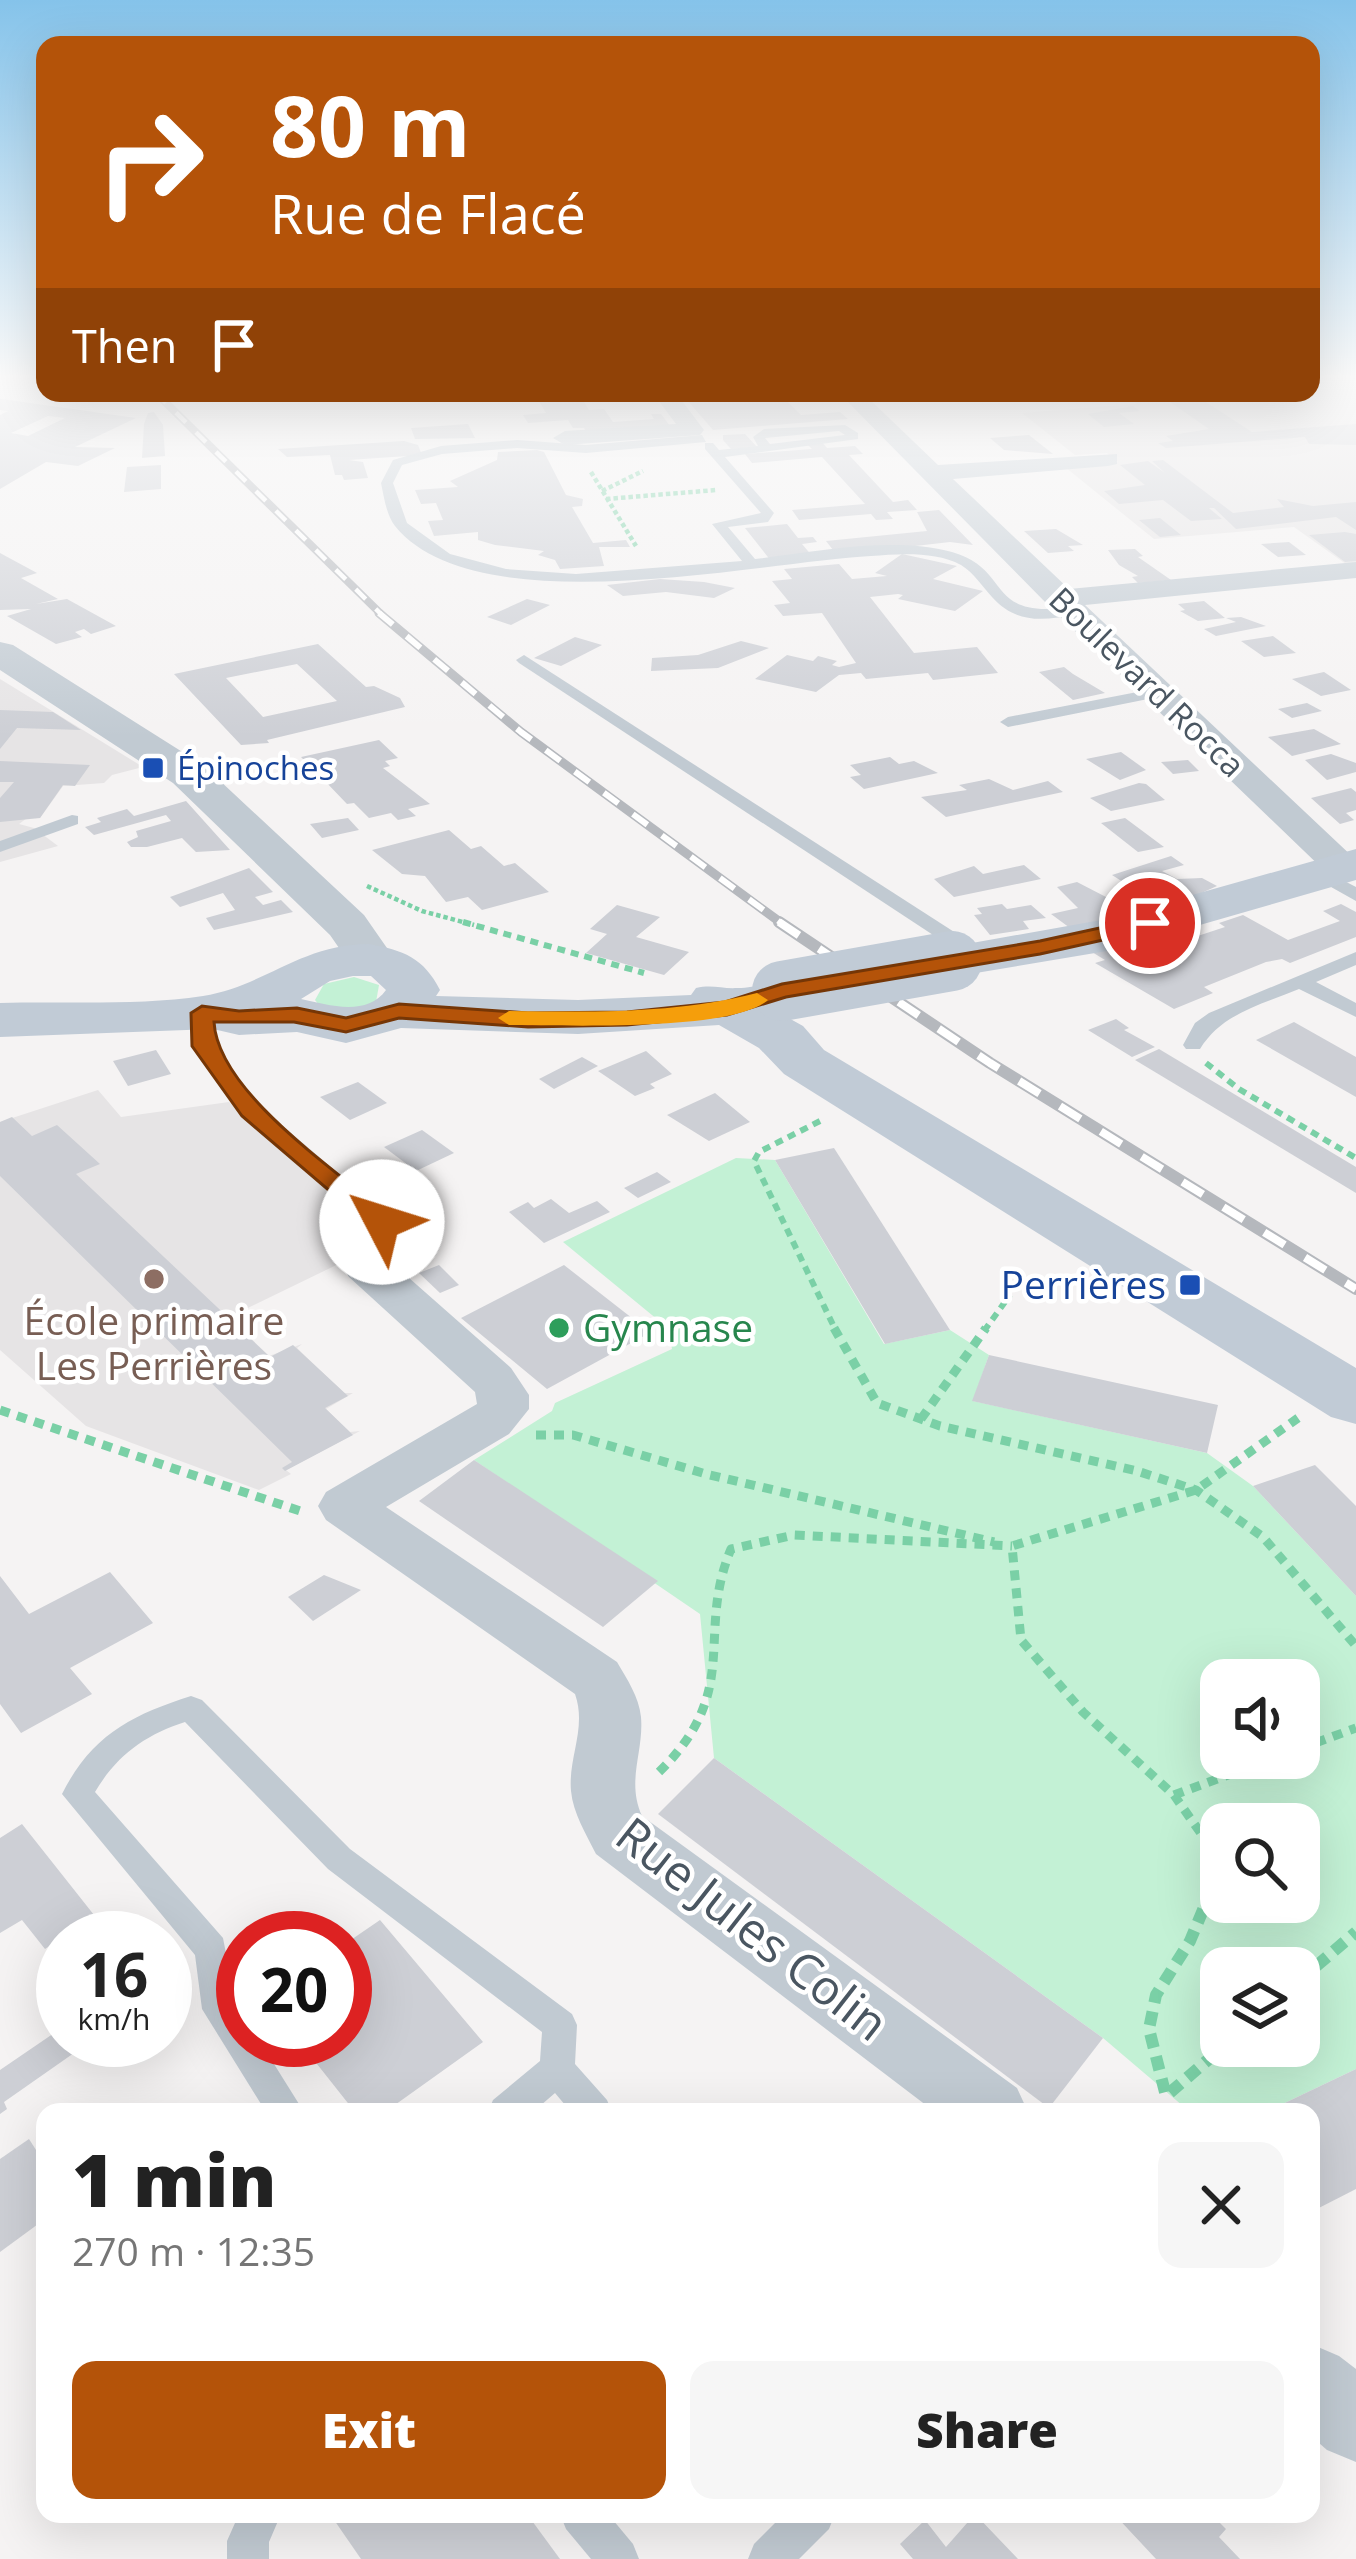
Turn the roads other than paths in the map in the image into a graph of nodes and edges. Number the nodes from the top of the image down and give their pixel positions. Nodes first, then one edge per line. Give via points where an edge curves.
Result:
1 (391, 498) edge
2 (755, 498) edge
3 (959, 498) edge
4 (752, 566) junction
5 (1356, 570) edge
6 (1065, 605) junction
7 (0, 653) edge
8 (524, 660) dead end
9 (1158, 693) junction
10 (1009, 722) dead end
11 (72, 820) dead end
12 (0, 848) edge
13 (1344, 875) edge
14 (1356, 958) edge
15 (966, 959) junction
16 (1301, 982) junction
17 (349, 986) junction
18 (757, 1009) junction
19 (1356, 1011) edge
20 (208, 1012) junction
21 (0, 1020) edge
22 (528, 1020) junction
23 (1193, 1045) road end
24 (374, 1244) joint
25 (1347, 1395) edge
26 (556, 2069) junction
27 (280, 2103) edge
28 (516, 2103) edge
29 (586, 2103) edge
30 (980, 2103) edge
31 (1320, 2391) edge
32 (1356, 2421) edge
33 (256, 2523) edge
34 (588, 2523) edge
35 (805, 2523) edge
36 (248, 2559) edge
37 (618, 2559) edge
38 (769, 2559) edge

1 - 4 lane via 398,523 416,539 484,568 570,577
2 - 4 lane via 767,516 719,524
3 - 6 street, Boulevard Rocca
4 - 6 lane via 929,552 978,568 1015,610 1042,614
5 - 6 street
6 - 9 street, Boulevard Rocca
7 - 17 street via 188,774 290,868 325,906 320,942
8 - 15 lane
9 - 10 lane
9 - 13 street, Boulevard Rocca
11 - 12 lane
13 - 15 main road via 1113,934
14 - 16 lane
15 - 18 main road, bridge
16 - 19 lane
16 - 23 lane via 1216,1017
17 - 18 main road
17 - 20 main road via 239,1018
17 - 22 main road
18 - 22 main road
18 - 22 main road via 689,1032
18 - 25 main road
20 - 21 main road
20 - 24 lane via 204,1046 251,1111
24 - 30 street, Rue Jules Colin via 503,1395 503,1408 345,1505 596,1678 611,1700 601,1806 619,1835
26 - 27 lane via 560,2025 339,1858 190,1708 150,1720 100,1753 78,1794 211,1949 219,2008
26 - 28 lane
26 - 29 lane
31 - 32 street
33 - 36 lane
34 - 37 lane
35 - 38 lane

